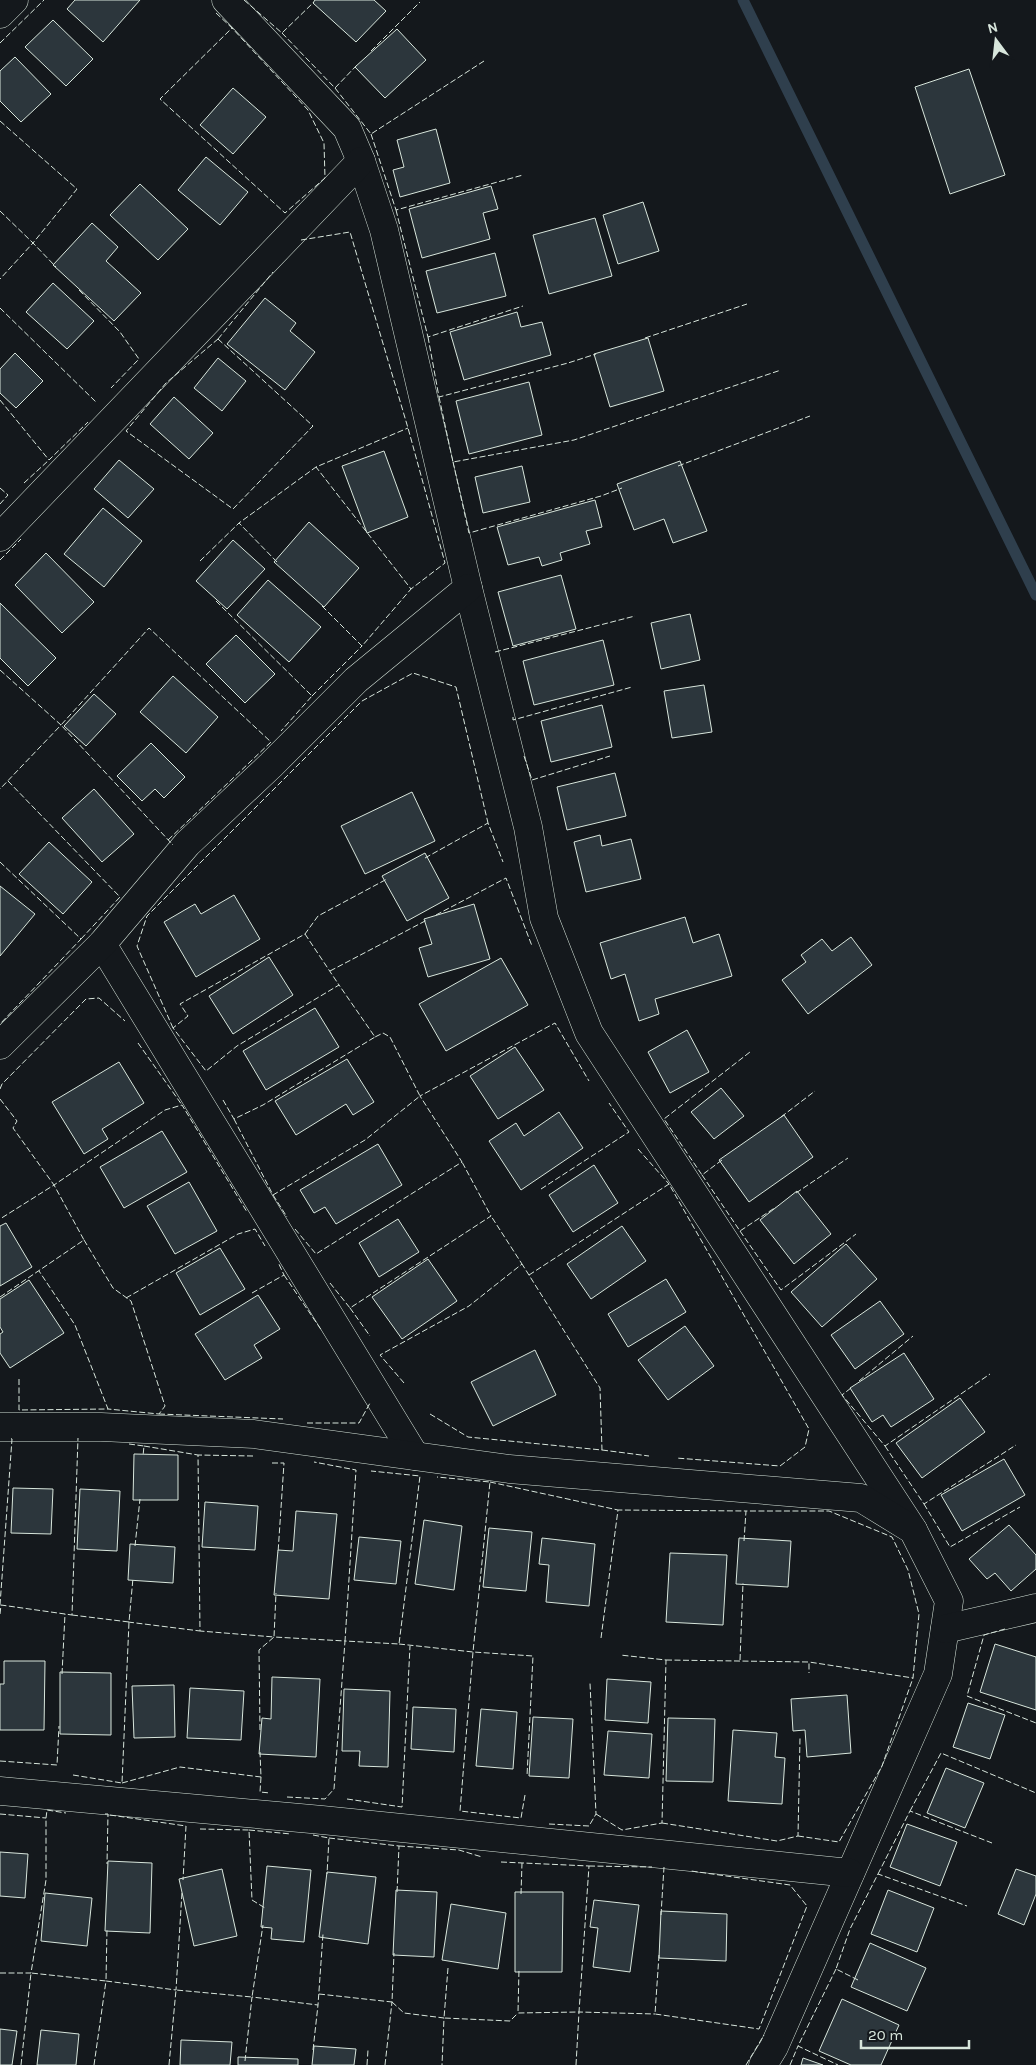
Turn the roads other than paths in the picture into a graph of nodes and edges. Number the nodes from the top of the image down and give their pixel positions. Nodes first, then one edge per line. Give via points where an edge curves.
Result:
1 (14, 0) edge
2 (226, 0) edge
3 (0, 14) edge
4 (361, 161) junction
5 (0, 537) edge
6 (468, 588) junction
7 (102, 944) junction
8 (0, 1044) edge
9 (0, 1427) edge
10 (415, 1456) junction
11 (913, 1530) junction
12 (1036, 1608) edge
13 (945, 1629) junction
14 (0, 1791) edge
15 (850, 1874) junction
16 (763, 2065) edge

1 - 3 street
2 - 4 street via 347,128
4 - 5 street
4 - 6 street via 384,230
6 - 7 street via 356,680 272,765 187,844
6 - 11 street via 528,827 544,918 589,1033
7 - 8 street
7 - 10 street
9 - 10 street via 101,1427 254,1434
10 - 11 street via 509,1469 861,1498
11 - 13 street via 949,1601
12 - 13 street
13 - 15 street via 938,1674
14 - 15 street
15 - 16 street via 774,2047

